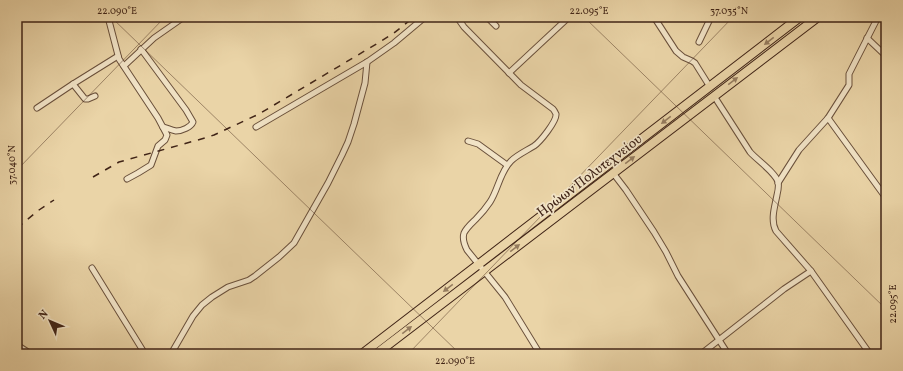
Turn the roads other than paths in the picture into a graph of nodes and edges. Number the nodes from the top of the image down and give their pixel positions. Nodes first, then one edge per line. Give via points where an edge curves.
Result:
1 (108, 17) edge
2 (184, 17) edge
3 (425, 17) edge
4 (457, 17) edge
5 (488, 17) edge
6 (569, 17) edge
7 (654, 17) edge
8 (711, 17) edge
9 (800, 17) edge
10 (818, 17) edge
11 (878, 17) edge
12 (496, 26) dead end
13 (867, 38) junction
14 (699, 42) dead end
15 (141, 49) junction
16 (118, 56) junction
17 (886, 56) edge
18 (367, 62) junction
19 (124, 66) junction
20 (509, 73) junction
21 (73, 84) junction
22 (710, 87) junction
23 (95, 96) dead end
24 (714, 96) junction
25 (37, 108) dead end
26 (828, 118) junction
27 (163, 127) junction
28 (256, 127) dead end
29 (468, 141) dead end
30 (507, 165) junction
31 (613, 173) junction
32 (127, 179) dead end
33 (778, 182) junction
34 (886, 198) edge
35 (479, 264) junction
36 (92, 268) dead end
37 (484, 271) junction
38 (811, 271) junction
39 (719, 340) junction
40 (17, 345) edge
41 (31, 354) edge
42 (145, 354) edge
43 (171, 354) edge
44 (362, 354) edge
45 (376, 354) edge
46 (540, 354) edge
47 (702, 354) edge
48 (728, 354) edge
49 (870, 354) edge

1 - 16 street
2 - 15 street
3 - 18 street
4 - 20 street
5 - 12 street
6 - 20 street
7 - 22 street via 676,51 695,63
8 - 14 street
9 -> 22 main road, Ηρώων Πολυτεχνείου
24 -> 10 main road, Ηρώων Πολυτεχνείου
11 - 13 street
13 - 17 street
13 - 26 street via 849,74 849,85
15 - 19 street
15 - 27 street via 193,122 190,126 177,131
16 - 19 street
16 - 21 street
18 - 28 street
18 - 43 street via 365,83 345,148 294,243 255,276 228,287 202,305
19 - 27 street
20 - 30 street via 553,109 556,116 538,143
21 - 23 street via 85,99
21 - 25 street
22 -> 35 main road, Ηρώων Πολυτεχνείου
31 -> 24 main road, Ηρώων Πολυτεχνείου
24 - 33 street via 750,152
26 - 33 street via 799,150
26 - 34 street
27 - 32 street via 166,137 158,146 151,165
29 - 30 street via 478,144
30 - 35 street via 491,201 464,234 465,247
37 -> 31 main road, Ηρώων Πολυτεχνείου
31 - 39 street via 654,232 680,280
33 - 38 street via 774,227
35 - 37 street
35 -> 44 main road, Ηρώων Πολυτεχνείου
36 - 42 street
45 -> 37 main road, Ηρώων Πολυτεχνείου
37 - 46 street via 513,309
38 - 39 street
38 - 49 street
39 - 47 street
39 - 48 street
40 - 41 street

